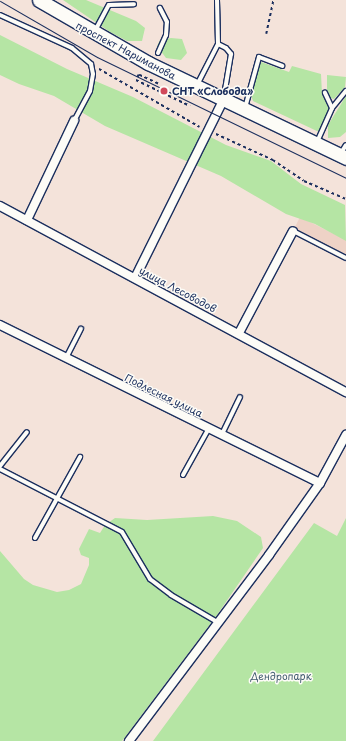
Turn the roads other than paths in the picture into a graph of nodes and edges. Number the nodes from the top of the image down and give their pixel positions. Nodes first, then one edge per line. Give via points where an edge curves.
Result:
1 (39, 0) edge
2 (217, 0) edge
3 (134, 4) dead end
4 (160, 8) dead end
5 (0, 16) edge
6 (94, 33) junction
7 (218, 44) junction
8 (158, 53) dead end
9 (282, 66) dead end
10 (196, 87) junction
11 (346, 91) edge
12 (325, 93) dead end
13 (223, 101) junction
14 (332, 108) junction
15 (244, 111) junction
16 (74, 121) joint
17 (316, 144) junction
18 (344, 153) edge
19 (0, 206) edge
20 (27, 220) junction
21 (293, 231) joint
22 (346, 258) edge
23 (135, 278) junction
24 (0, 325) edge
25 (81, 329) dead end
26 (239, 333) junction
27 (66, 358) junction
28 (346, 392) edge
29 (240, 397) dead end
30 (209, 428) junction
31 (27, 432) dead end
32 (222, 434) junction
33 (346, 435) edge
34 (80, 457) dead end
35 (0, 466) edge
36 (0, 470) edge
37 (183, 475) dead end
38 (320, 483) junction
39 (57, 499) junction
40 (35, 538) dead end
41 (219, 623) junction
42 (129, 741) edge

1 - 6 main road, проспект Нариманова
2 - 7 lane
3 - 6 lane via 109,5
4 - 8 lane via 167,22 166,35
5 - 16 lane via 72,48 91,64 93,74 90,91
6 - 10 main road, проспект Нариманова
7 - 10 lane
7 - 13 lane via 230,51 231,59
9 - 15 lane via 259,57
10 - 13 main road, проспект Нариманова
11 - 14 lane
12 - 14 lane
13 - 15 main road, проспект Нариманова
13 - 23 street
14 - 17 lane
15 - 17 main road, проспект Нариманова
16 - 20 street
17 - 18 main road, проспект Нариманова
19 - 20 street, улица Лесоводов
20 - 23 street, улица Лесоводов
21 - 22 lane
21 - 26 street
23 - 26 street, улица Лесоводов
24 - 27 street, Подлесная улица
25 - 27 lane
26 - 28 street, улица Лесоводов
27 - 30 street, Подлесная улица
29 - 32 lane
30 - 32 street, Подлесная улица
30 - 37 lane
31 - 35 lane
32 - 38 street, Подлесная улица
33 - 38 street
34 - 39 lane
36 - 39 lane
38 - 41 street
39 - 40 lane
39 - 41 lane via 122,532 150,579 171,595
41 - 42 street

